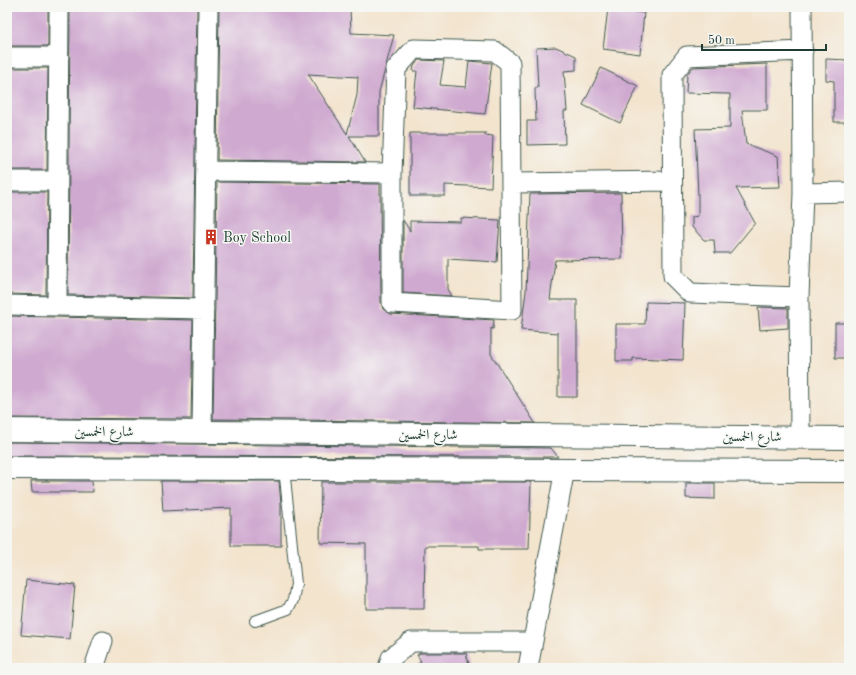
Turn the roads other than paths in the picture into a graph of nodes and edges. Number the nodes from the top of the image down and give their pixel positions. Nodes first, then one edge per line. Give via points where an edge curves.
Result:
1 (59, 7) edge
2 (208, 7) edge
3 (802, 7) edge
4 (803, 51) junction
5 (7, 57) edge
6 (59, 57) junction
7 (206, 171) junction
8 (392, 173) junction
9 (7, 181) edge
10 (58, 181) junction
11 (672, 181) junction
12 (512, 183) junction
13 (849, 192) edge
14 (803, 193) junction
15 (799, 297) junction
16 (7, 305) edge
17 (57, 305) junction
18 (204, 309) junction
19 (7, 430) edge
20 (202, 432) junction
21 (800, 437) junction
22 (849, 438) edge
23 (7, 468) edge
24 (284, 468) junction
25 (565, 469) junction
26 (849, 471) edge
27 (256, 621) dead end
28 (103, 641) dead end
29 (532, 642) junction
30 (94, 668) edge
31 (388, 668) edge
32 (528, 668) edge

1 - 6 street
2 - 7 street
3 - 4 street
4 - 11 street via 688,56 672,75
4 - 14 street
5 - 6 street
6 - 10 street
7 - 8 street
7 - 18 street
8 - 12 street via 396,69 414,49 495,51 510,63
8 - 12 street via 392,303 512,310
9 - 10 street
10 - 17 street
11 - 12 street
11 - 15 street via 673,276 690,293
13 - 14 street
14 - 15 street
15 - 21 street
16 - 17 street
17 - 18 street
18 - 20 street
19 - 20 main road, شارع الخمسين
20 - 21 main road, شارع الخمسين
21 - 22 main road, شارع الخمسين
23 - 24 main road
24 - 25 main road
24 - 27 lane via 296,584 293,600 288,609
25 - 26 main road
25 - 29 street
28 - 30 street
29 - 31 street via 411,642 390,658
29 - 32 street

